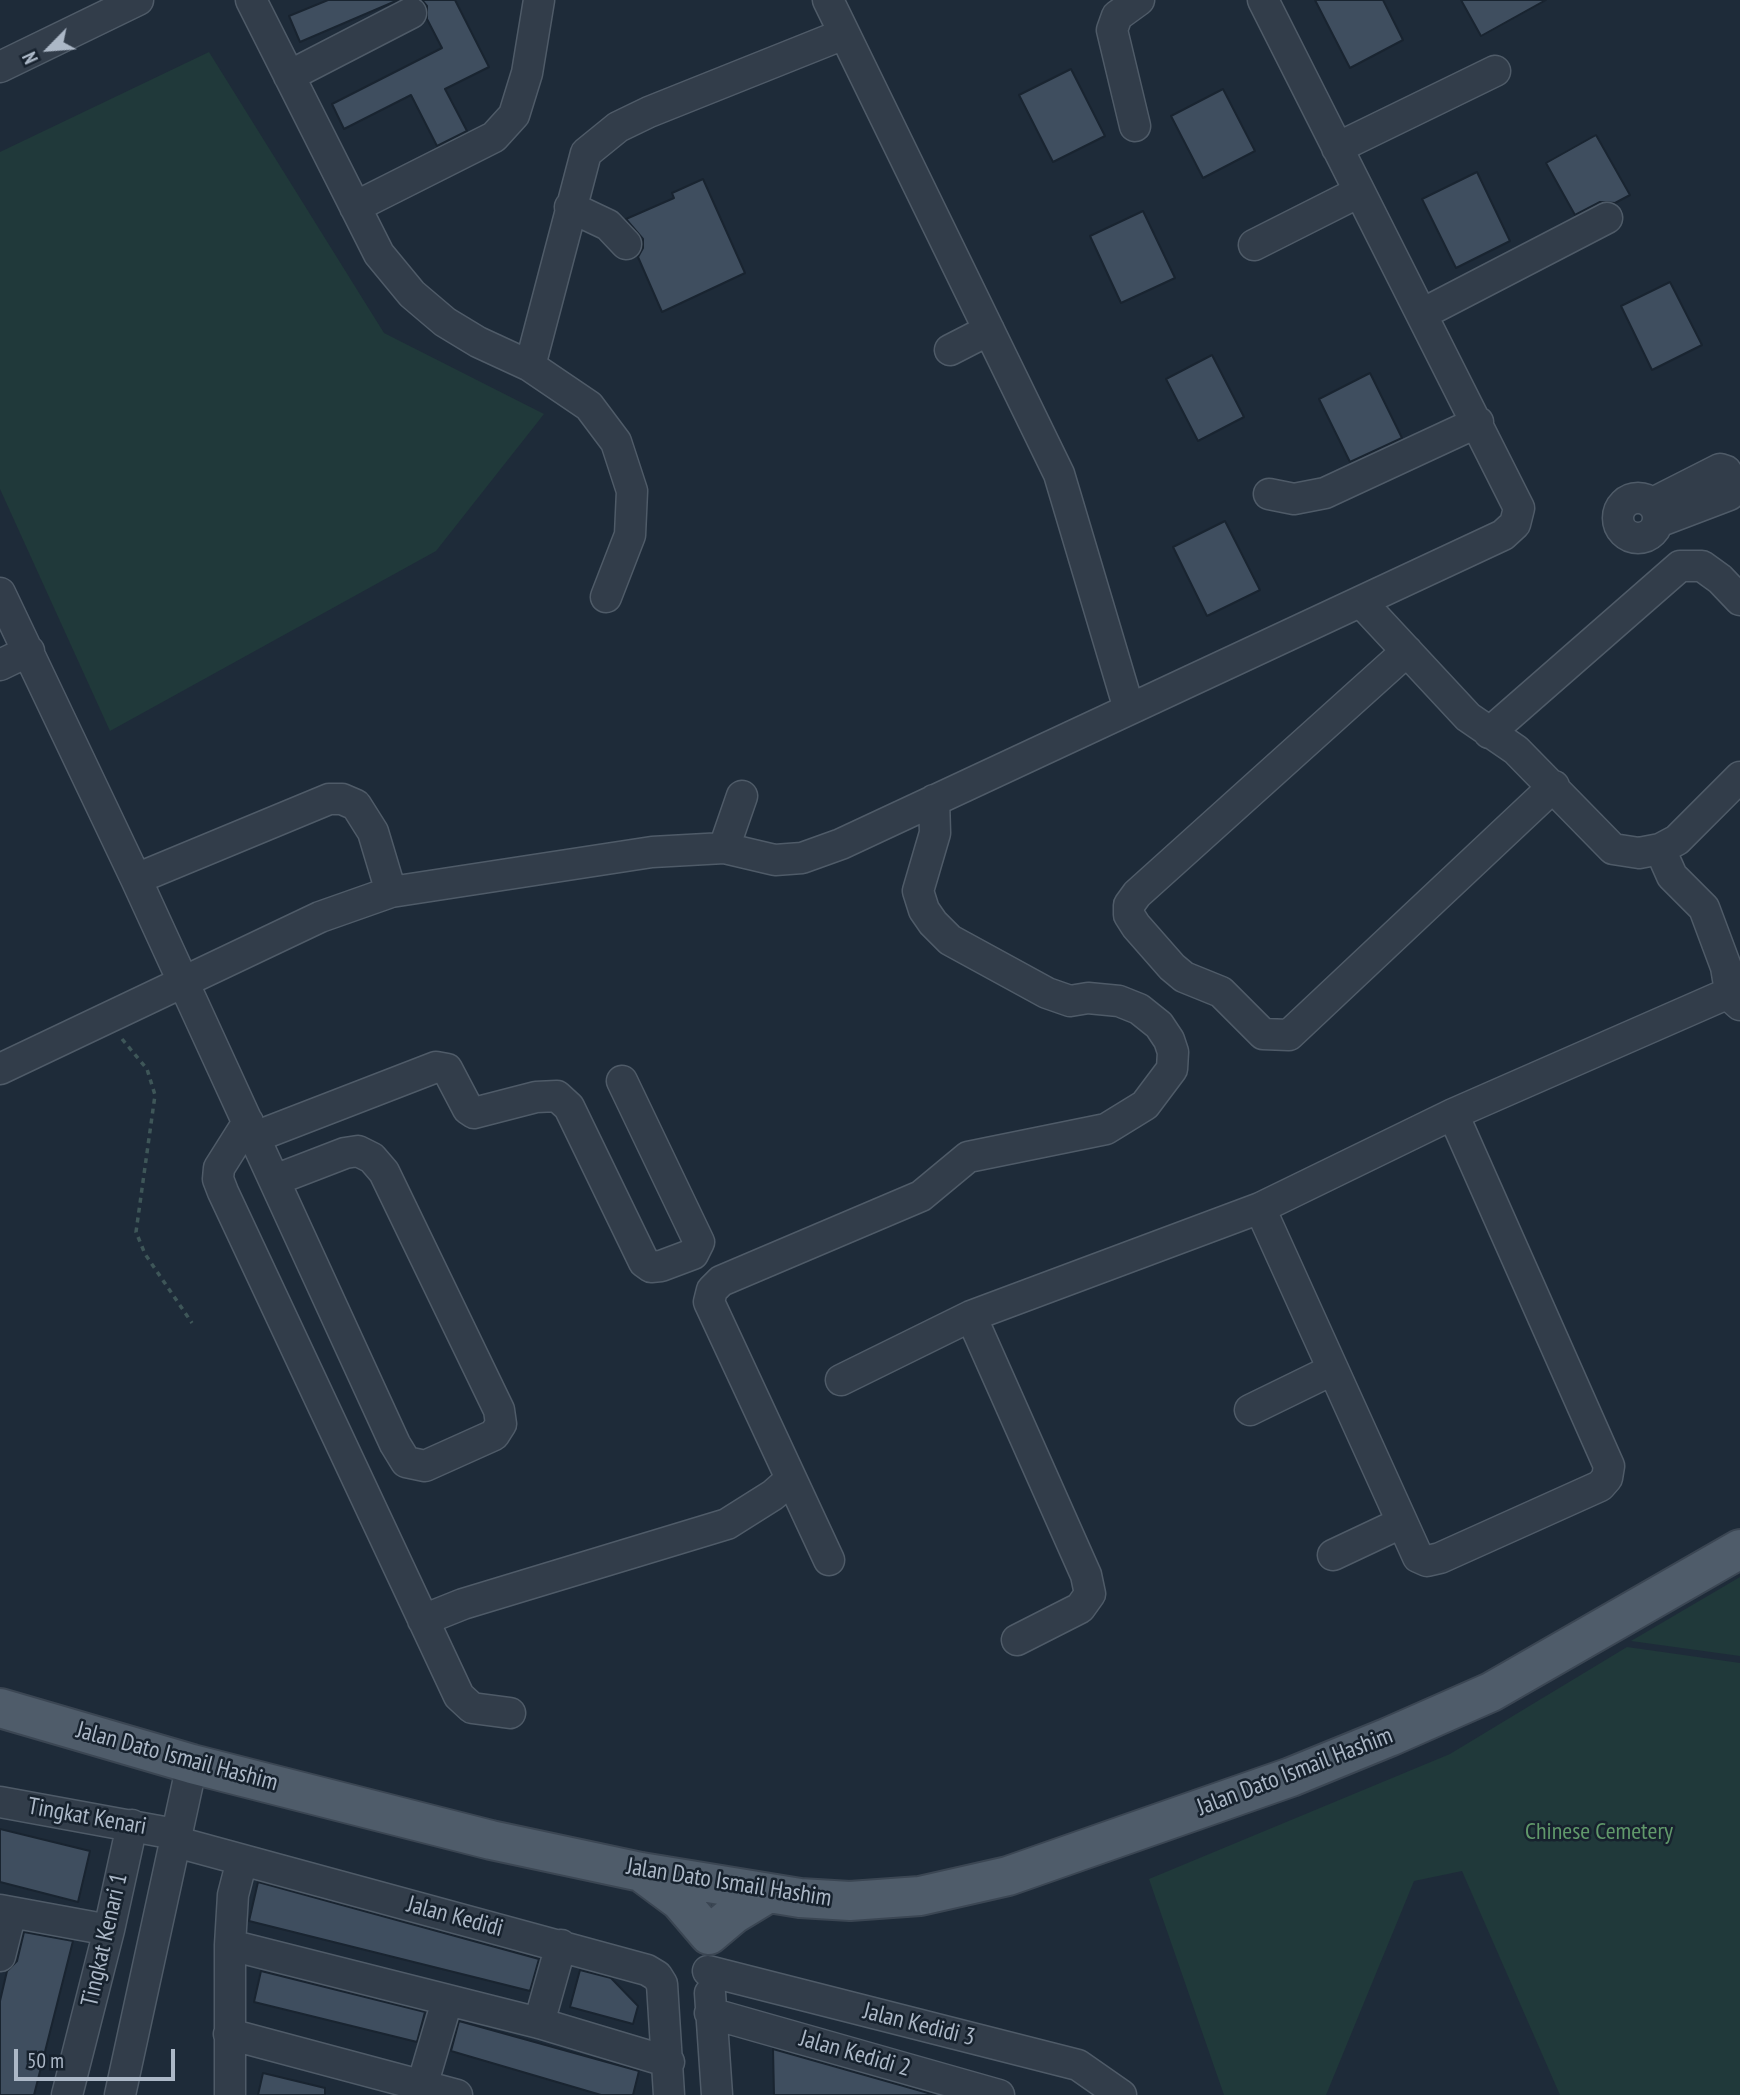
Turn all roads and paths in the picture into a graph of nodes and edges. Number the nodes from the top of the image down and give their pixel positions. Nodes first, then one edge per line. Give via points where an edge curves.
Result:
1 (138, 0) edge
2 (251, 0) edge
3 (538, 0) edge
4 (828, 0) edge
5 (1139, 0) edge
6 (1263, 0) edge
7 (411, 13) dead end
8 (844, 34) junction
9 (0, 67) edge
10 (1495, 71) dead end
11 (289, 76) junction
12 (1135, 126) dead end
13 (1337, 148) junction
14 (1359, 192) junction
15 (355, 207) junction
16 (570, 207) junction
17 (1607, 218) dead end
18 (626, 244) dead end
19 (1254, 245) dead end
20 (1422, 314) junction
21 (989, 330) junction
22 (950, 350) dead end
23 (530, 366) junction
24 (1478, 422) junction
25 (1269, 494) dead end
26 (1653, 520) dead end
27 (1670, 572) junction
28 (0, 593) edge
29 (606, 597) dead end
30 (1740, 600) edge
31 (1361, 602) junction
32 (29, 651) junction
33 (1406, 652) junction
34 (0, 665) edge
35 (1129, 709) junction
36 (1489, 733) junction
37 (1740, 777) edge
38 (1554, 786) junction
39 (742, 796) dead end
40 (934, 800) junction
41 (724, 848) junction
42 (1660, 849) junction
43 (136, 879) junction
44 (391, 892) junction
45 (183, 982) junction
46 (1736, 1001) edge
47 (104, 1019) junction
48 (0, 1069) edge
49 (622, 1081) dead end
50 (1453, 1114) junction
51 (252, 1130) junction
52 (275, 1180) junction
53 (1260, 1209) junction
54 (971, 1316) junction
55 (192, 1323) dead end
56 (1332, 1370) junction
57 (841, 1380) dead end
58 (1250, 1410) dead end
59 (791, 1479) junction
60 (1401, 1523) junction
61 (1740, 1549) edge
62 (1333, 1555) dead end
63 (829, 1560) dead end
64 (423, 1620) junction
65 (1017, 1640) dead end
66 (0, 1708) edge
67 (510, 1713) dead end
68 (192, 1764) junction
69 (0, 1802) edge
70 (132, 1825) junction
71 (174, 1837) junction
72 (242, 1860) junction
73 (641, 1872) junction
74 (716, 1885) junction
75 (767, 1894) junction
76 (5, 1911) edge
77 (109, 1930) junction
78 (230, 1945) junction
79 (561, 1945) junction
80 (708, 1953) junction
81 (0, 1956) edge
82 (447, 2001) junction
83 (710, 2013) junction
84 (539, 2023) junction
85 (229, 2034) junction
86 (669, 2062) junction
87 (422, 2086) junction
88 (67, 2095) edge
89 (120, 2095) edge
90 (230, 2095) edge
91 (457, 2095) edge
92 (669, 2095) edge
93 (717, 2095) edge
94 (999, 2095) edge
95 (1121, 2095) edge

1 - 9 street
2 - 11 street
3 - 15 street via 527,74 514,115 494,136
4 - 8 street
5 - 12 street via 1117,16 1112,30
6 - 13 street
7 - 11 street
8 - 16 street via 618,127 586,153
8 - 21 street
10 - 13 street
11 - 15 street
13 - 14 street
14 - 19 street
14 - 20 street
15 - 23 street via 379,254 412,294 478,342
16 - 18 street via 608,225
16 - 23 street
17 - 20 street
20 - 24 street
21 - 22 street
21 - 35 street via 1059,474
23 - 29 street via 589,406 616,442 632,491 630,535
24 - 25 street via 1325,493 1294,499
24 - 31 street via 1519,508 1515,524 1503,535
26 - 27 street
27 - 30 street via 1689,564 1702,566
27 - 36 street
28 - 32 street
31 - 33 street
31 - 35 street
32 - 34 street
32 - 43 street
33 - 36 street
33 - 38 street via 1137,894 1129,905 1129,915 1172,967 1184,977 1222,992 1263,1034 1289,1035
35 - 40 street
36 - 38 street via 1516,750
37 - 42 street via 1677,840
38 - 42 street via 1613,849 1639,853
39 - 41 street
40 - 41 street via 802,858 775,860
40 - 59 street via 935,833 918,891 933,923 950,940 1046,993 1070,1001 1119,1001 1139,1009 1169,1040 1172,1069 1145,1105 1106,1129 968,1157 921,1196 721,1281 712,1290 709,1302
41 - 44 street via 652,852
42 - 46 street via 1672,876 1704,908
43 - 44 street via 329,799 342,799 356,805 373,832
43 - 45 street
44 - 45 street via 320,918
45 - 47 street
45 - 51 street
46 - 50 street via 1721,996
47 - 48 street
47 - 55 path via 147,1069 155,1095 136,1232 145,1255
49 - 51 street via 699,1242 693,1254 661,1266 645,1262 569,1107 557,1096 474,1113 447,1069 436,1067
50 - 53 street
50 - 60 street via 1609,1466 1600,1486 1440,1558 1427,1561 1418,1557
51 - 52 street
51 - 64 street via 219,1168 218,1180
52 - 52 street via 407,1462 425,1466 494,1435 501,1424 499,1410 384,1172 372,1158 345,1153
53 - 54 street
53 - 56 street
54 - 57 street
54 - 65 street via 1086,1575 1090,1594 1080,1608
56 - 58 street
56 - 60 street
59 - 63 street
59 - 64 street via 727,1524
60 - 62 street
61 - 75 main road, Jalan Dato Ismail Hashim via 1491,1692 1292,1777 1009,1876 920,1896 850,1901
64 - 67 street via 459,1696 472,1707
66 - 68 main road, Jalan Dato Ismail Hashim
68 - 71 street
68 - 73 main road, Jalan Dato Ismail Hashim via 491,1840
69 - 70 street, Tingkat Kenari
70 - 71 street, Tingkat Kenari
70 - 77 street, Tingkat Kenari 1
71 - 72 street, Jalan Kedidi
71 - 89 street
72 - 78 street via 233,1895
72 - 79 street, Jalan Kedidi
73 - 74 main road, Jalan Dato Ismail Hashim
73 - 80 main road via 680,1901
74 - 75 main road, Jalan Dato Ismail Hashim
74 - 80 street
75 - 80 main road via 734,1914
76 - 77 street
76 - 81 street
77 - 88 street, Tingkat Kenari 1
78 - 82 street
78 - 85 street
79 - 84 street
79 - 86 street, Jalan Kedidi via 657,1976 662,1984
80 - 83 street
80 - 95 street, Jalan Kedidi 3 via 1078,2066
82 - 84 street
82 - 87 street
83 - 93 street
83 - 94 street, Jalan Kedidi 2
84 - 86 street
85 - 87 street
85 - 90 street
86 - 92 street
87 - 91 street

